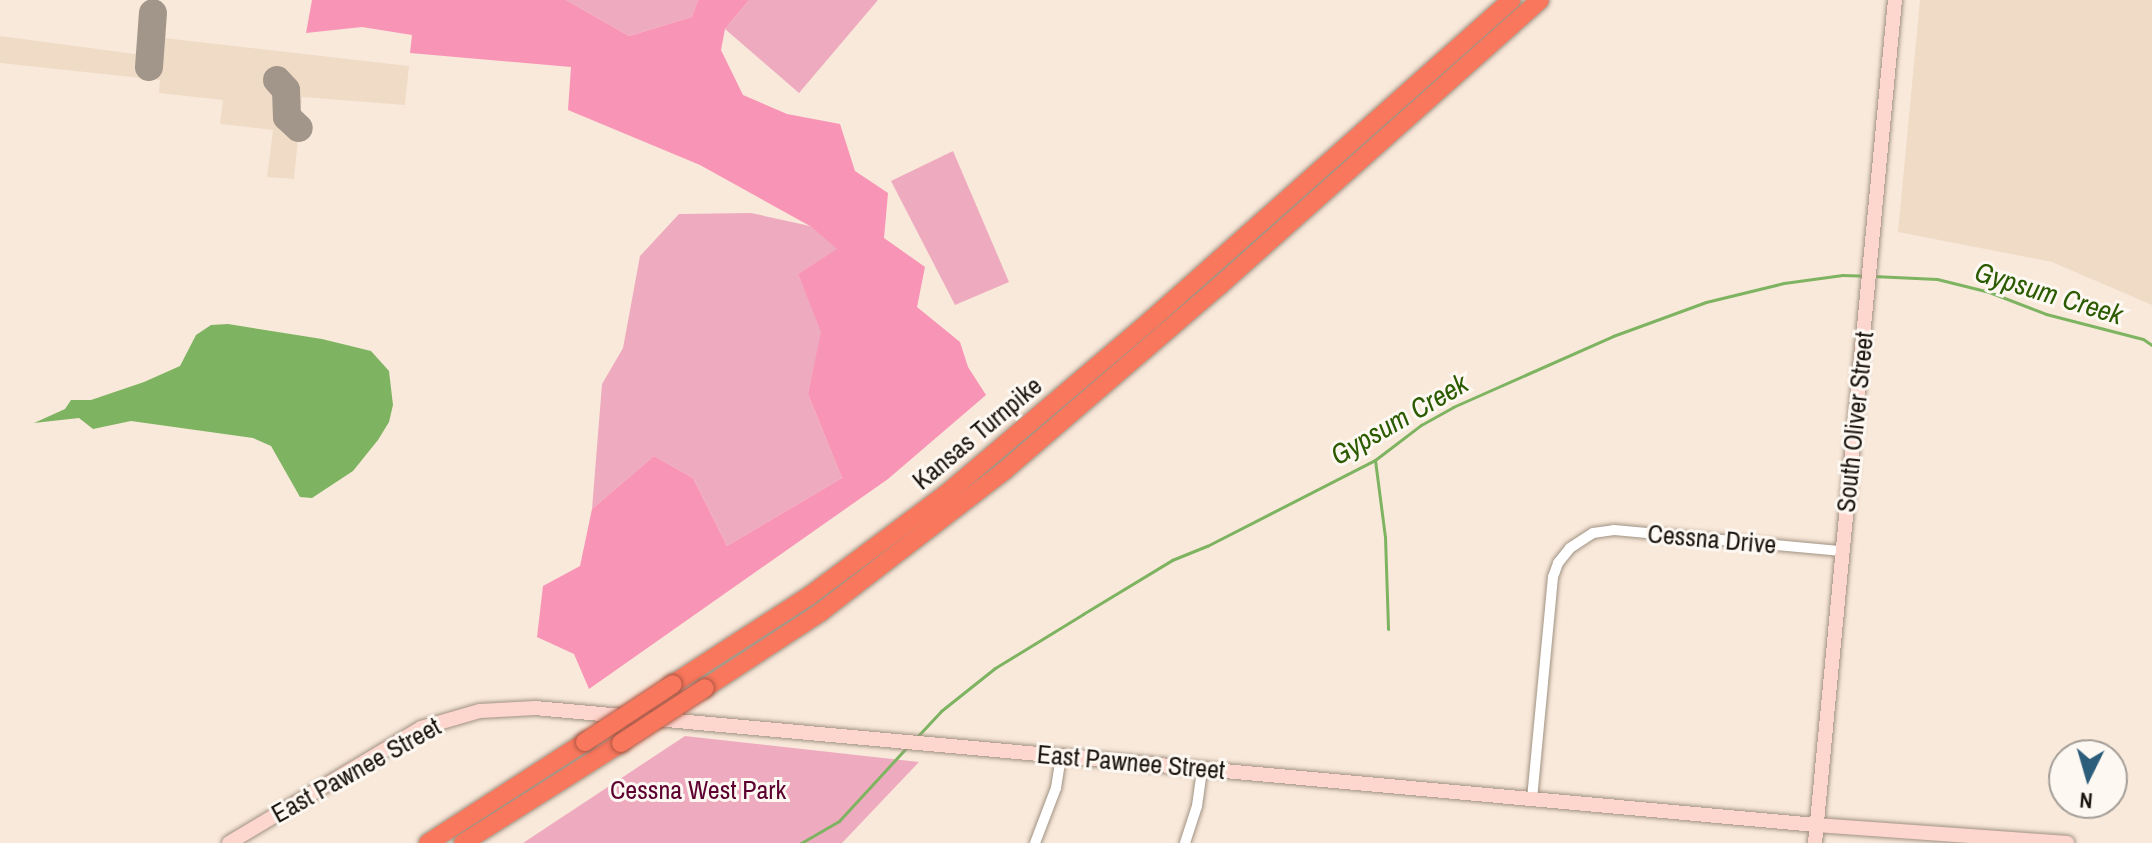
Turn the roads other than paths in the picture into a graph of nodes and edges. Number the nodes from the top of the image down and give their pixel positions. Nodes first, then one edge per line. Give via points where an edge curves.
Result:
1 (1512, 0) edge
2 (1540, 0) edge
3 (1895, 0) edge
4 (1842, 551) junction
5 (1061, 755) junction
6 (1202, 769) junction
7 (1532, 799) junction
8 (1816, 825) junction
9 (1981, 840) edge
10 (229, 843) edge
11 (428, 843) edge
12 (463, 843) edge
13 (1035, 843) edge
14 (1185, 843) edge
15 (1815, 843) edge
16 (2067, 843) edge

1 - 11 highway, Kansas Turnpike, bridge via 946,494 809,596
2 - 12 highway, Kansas Turnpike, bridge via 1004,471 821,612
3 - 4 main road, South Oliver Street
4 - 7 street, Cessna Drive via 1614,530 1584,539 1558,563 1553,577
4 - 8 main road, South Oliver Street
5 - 6 main road, East Pawnee Street
5 - 10 main road, East Pawnee Street via 578,711 480,711 421,728
5 - 13 street via 1056,788
6 - 7 main road, East Pawnee Street
6 - 14 street
7 - 8 main road, East Pawnee Street
8 - 9 main road, East Pawnee Street
8 - 15 main road, South Oliver Street
9 - 16 main road, East Pawnee Street

